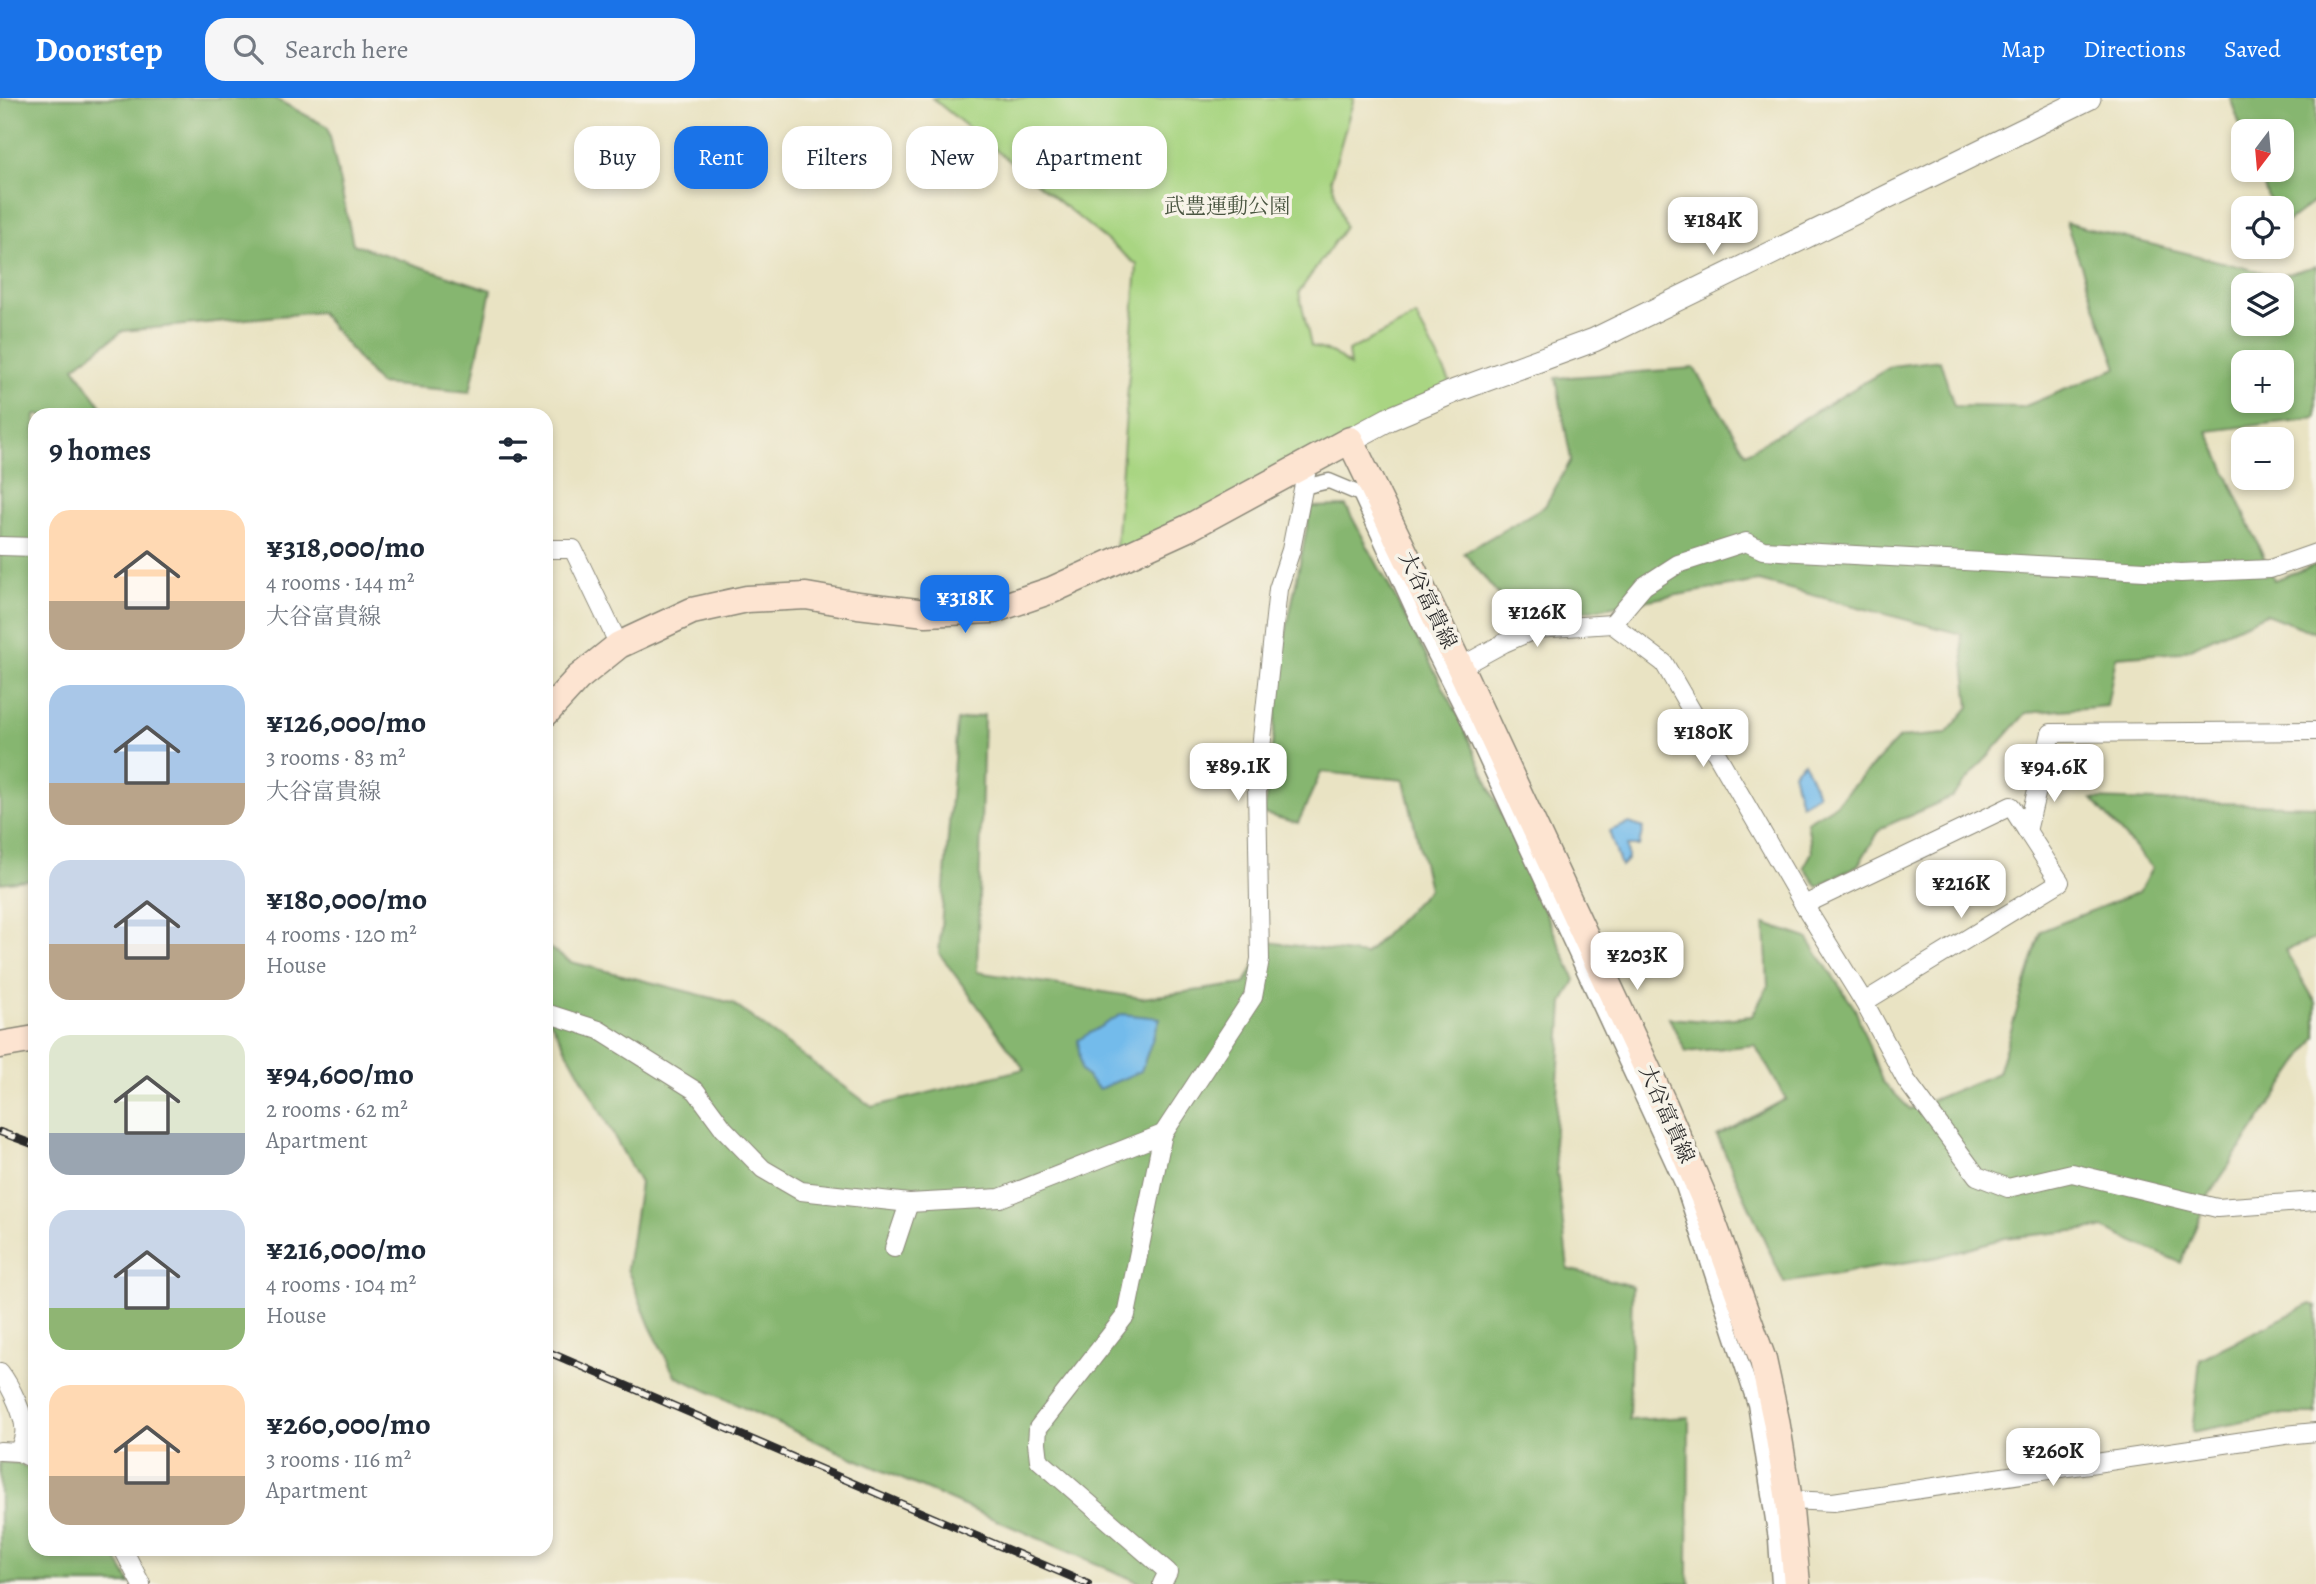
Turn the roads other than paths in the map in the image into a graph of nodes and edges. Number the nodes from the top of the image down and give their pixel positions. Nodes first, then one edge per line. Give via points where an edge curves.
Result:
1 (2088, 98) edge
2 (1350, 440) junction
3 (1305, 475) junction
4 (0, 546) edge
5 (28, 547) edge
6 (553, 549) edge
7 (2316, 553) edge
8 (1612, 624) junction
9 (619, 645) junction
10 (1460, 667) junction
11 (553, 705) edge
12 (2316, 731) edge
13 (2027, 831) junction
14 (1804, 905) junction
15 (1864, 1002) junction
16 (553, 1015) edge
17 (28, 1040) edge
18 (0, 1045) edge
19 (1163, 1135) junction
20 (2316, 1201) edge
21 (909, 1203) junction
22 (894, 1248) dead end
23 (0, 1372) edge
24 (2316, 1432) edge
25 (0, 1451) edge
26 (27, 1456) edge
27 (1789, 1500) junction
28 (127, 1556) edge
29 (142, 1584) edge
30 (1162, 1584) edge
31 (1779, 1584) edge
32 (1797, 1584) edge

1 - 2 street via 1594,340 1455,391
2 - 3 main road
2 - 10 main road, 大谷富貴線
3 - 9 main road via 1052,590 993,610 926,613 806,596 747,599 692,611
3 - 19 street via 1291,550 1278,589 1257,786 1260,959 1253,997
3 - 31 street via 1360,494 1682,1183 1755,1404
4 - 5 street
6 - 9 street via 573,549
7 - 8 street via 2270,569 2181,573 1763,550 1746,542 1678,565 1644,586
8 - 10 street via 1536,629
8 - 14 street via 1664,663
9 - 11 main road
10 - 27 main road, 大谷富貴線 via 1704,1198 1763,1360
12 - 13 street via 2051,733
13 - 14 street via 2011,806
13 - 15 street via 2060,882
14 - 15 street
15 - 20 street via 1906,1080 1977,1176 2008,1188 2072,1173 2217,1208
16 - 21 street via 599,1030 696,1091 763,1170 801,1191
17 - 18 main road
19 - 21 street via 1000,1198
19 - 30 street via 1126,1315 1044,1419 1037,1443 1037,1457 1044,1466 1168,1572
21 - 22 street
23 - 26 street via 19,1409
24 - 27 street via 1832,1502
25 - 26 street
27 - 32 main road, 大谷富貴線
28 - 29 street

